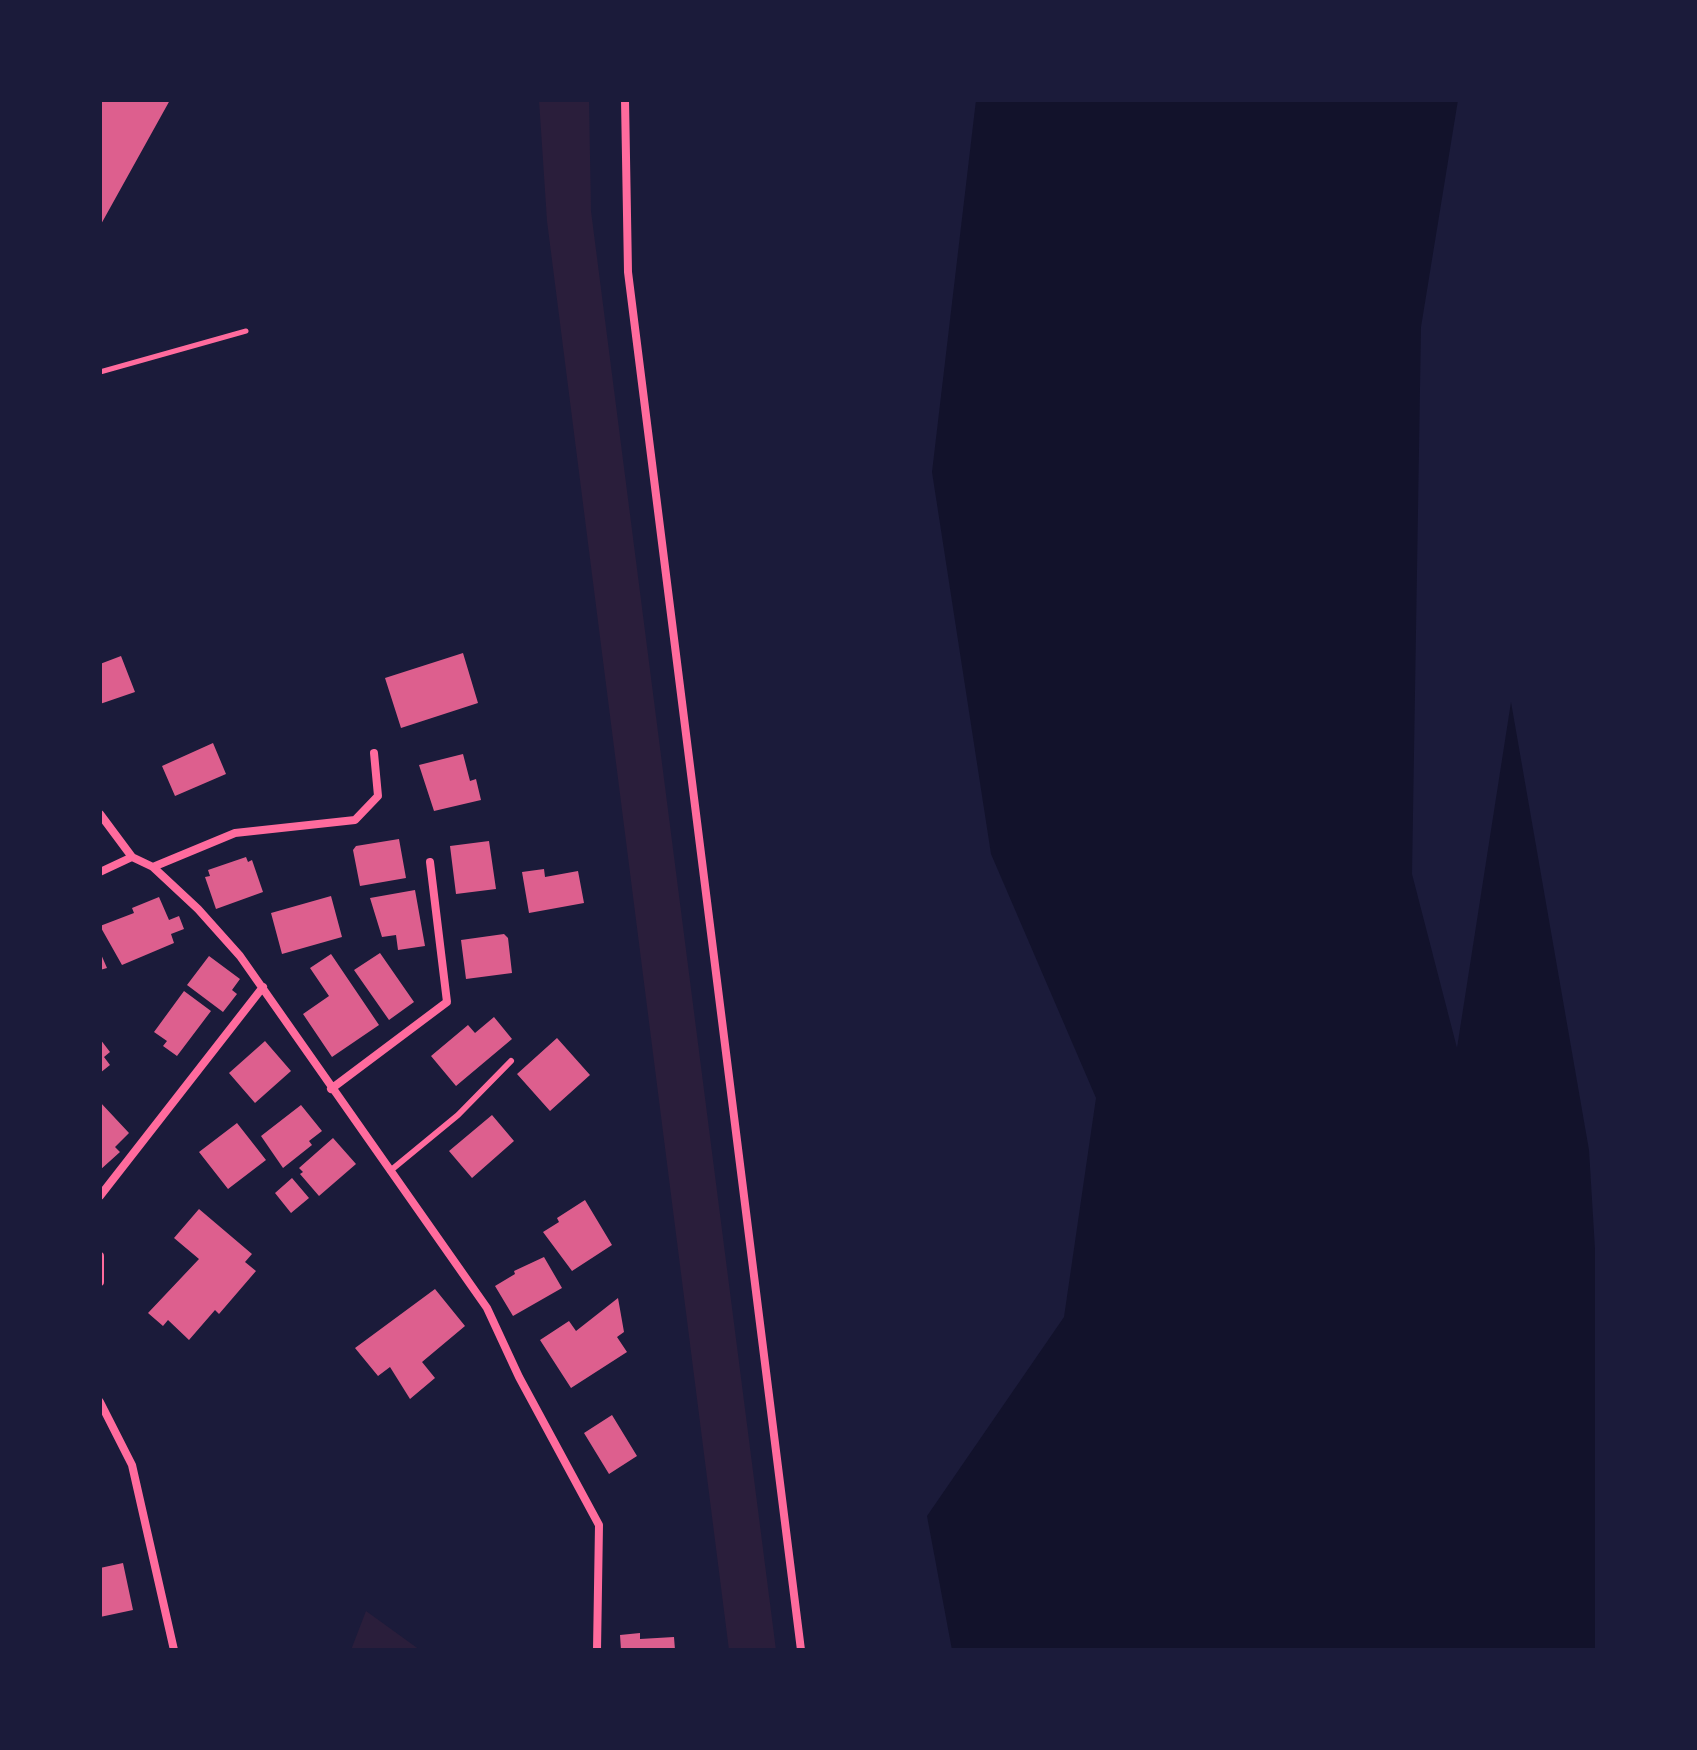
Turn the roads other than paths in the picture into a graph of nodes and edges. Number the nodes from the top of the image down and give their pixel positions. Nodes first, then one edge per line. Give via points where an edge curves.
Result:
1 (625, 100) edge
2 (374, 753) dead end
3 (100, 814) edge
4 (132, 857) junction
5 (430, 862) dead end
6 (153, 867) junction
7 (100, 872) edge
8 (263, 987) junction
9 (511, 1061) dead end
10 (331, 1089) junction
11 (390, 1171) junction
12 (100, 1196) edge
13 (100, 1256) edge
14 (100, 1282) edge
15 (100, 1402) edge
16 (174, 1650) edge
17 (597, 1650) edge
18 (801, 1650) edge

1 - 18 street via 630,288
2 - 6 street via 378,796 355,820 235,833
3 - 4 street
4 - 6 street
4 - 7 street
5 - 10 street via 447,1002
6 - 8 street via 198,909
8 - 10 street
8 - 12 street
9 - 11 lane via 458,1115
10 - 11 street
11 - 17 street via 487,1308 550,1437 593,1510 599,1525
13 - 14 street
15 - 16 street via 132,1465

